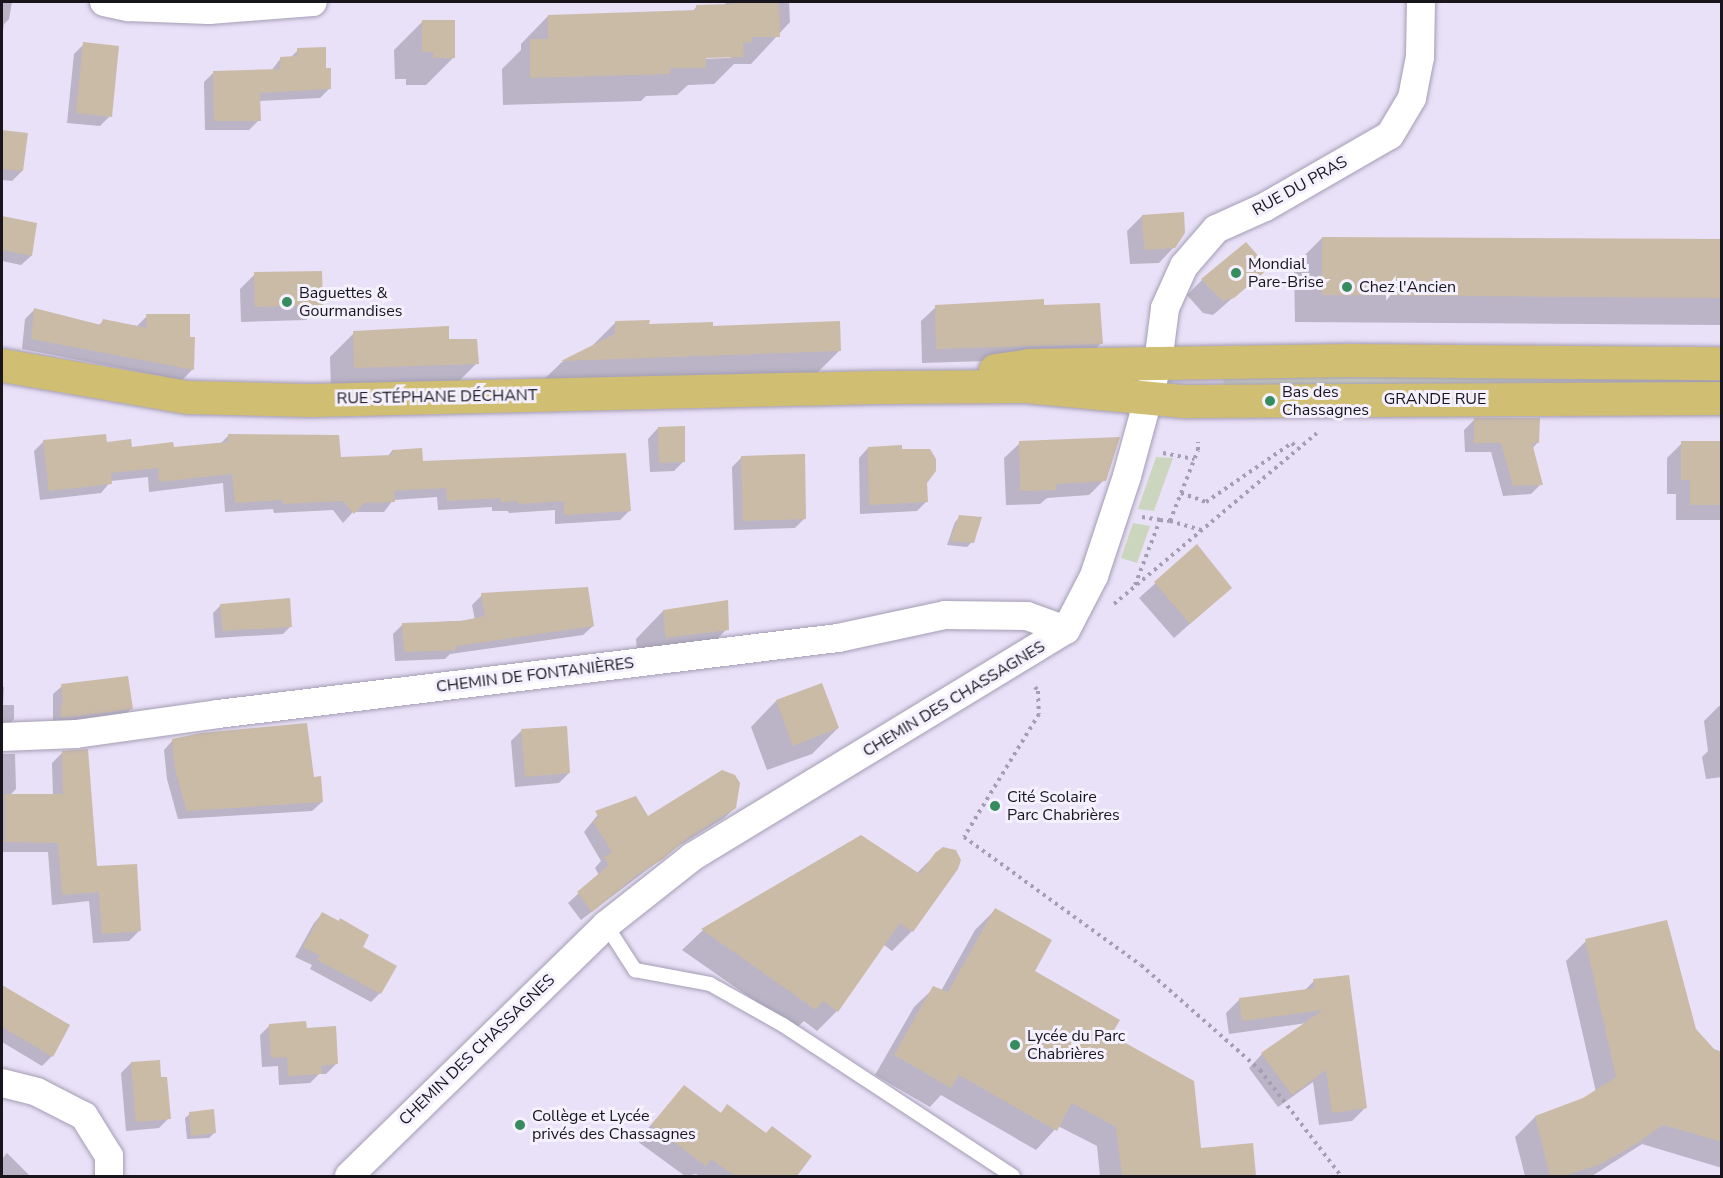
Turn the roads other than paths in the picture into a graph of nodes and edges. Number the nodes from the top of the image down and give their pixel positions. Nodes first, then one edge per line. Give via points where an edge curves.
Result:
1 (104, 2) edge
2 (312, 2) edge
3 (1421, 2) edge
4 (1158, 363) junction
5 (1722, 363) edge
6 (2, 365) edge
7 (876, 387) junction
8 (1722, 398) edge
9 (1149, 399) junction
10 (1066, 630) junction
11 (2, 738) edge
12 (606, 925) junction
13 (2, 1083) edge
14 (109, 1176) edge
15 (349, 1176) edge
16 (1013, 1176) edge

1 - 2 street via 128,7 209,10
3 - 4 street, RUE DU PRAS via 1420,57 1412,98 1390,135 1265,207 1216,229 1184,266 1165,309
4 - 5 main road
4 - 7 main road, RUE STÉPHANE DÉCHANT via 1029,365
4 - 9 street
6 - 7 main road, RUE STÉPHANE DÉCHANT via 188,397 310,400
7 - 9 main road, RUE STÉPHANE DÉCHANT via 1025,386
8 - 9 main road, GRANDE RUE
9 - 10 street via 1094,576
10 - 11 street, CHEMIN DE FONTANIÈRES via 1027,616 945,615 838,638 76,734
10 - 12 street, CHEMIN DES CHASSAGNES via 692,856
12 - 15 street, CHEMIN DES CHASSAGNES
12 - 16 lane via 635,970 710,984 783,1025
13 - 14 street via 37,1092 84,1116 109,1156

